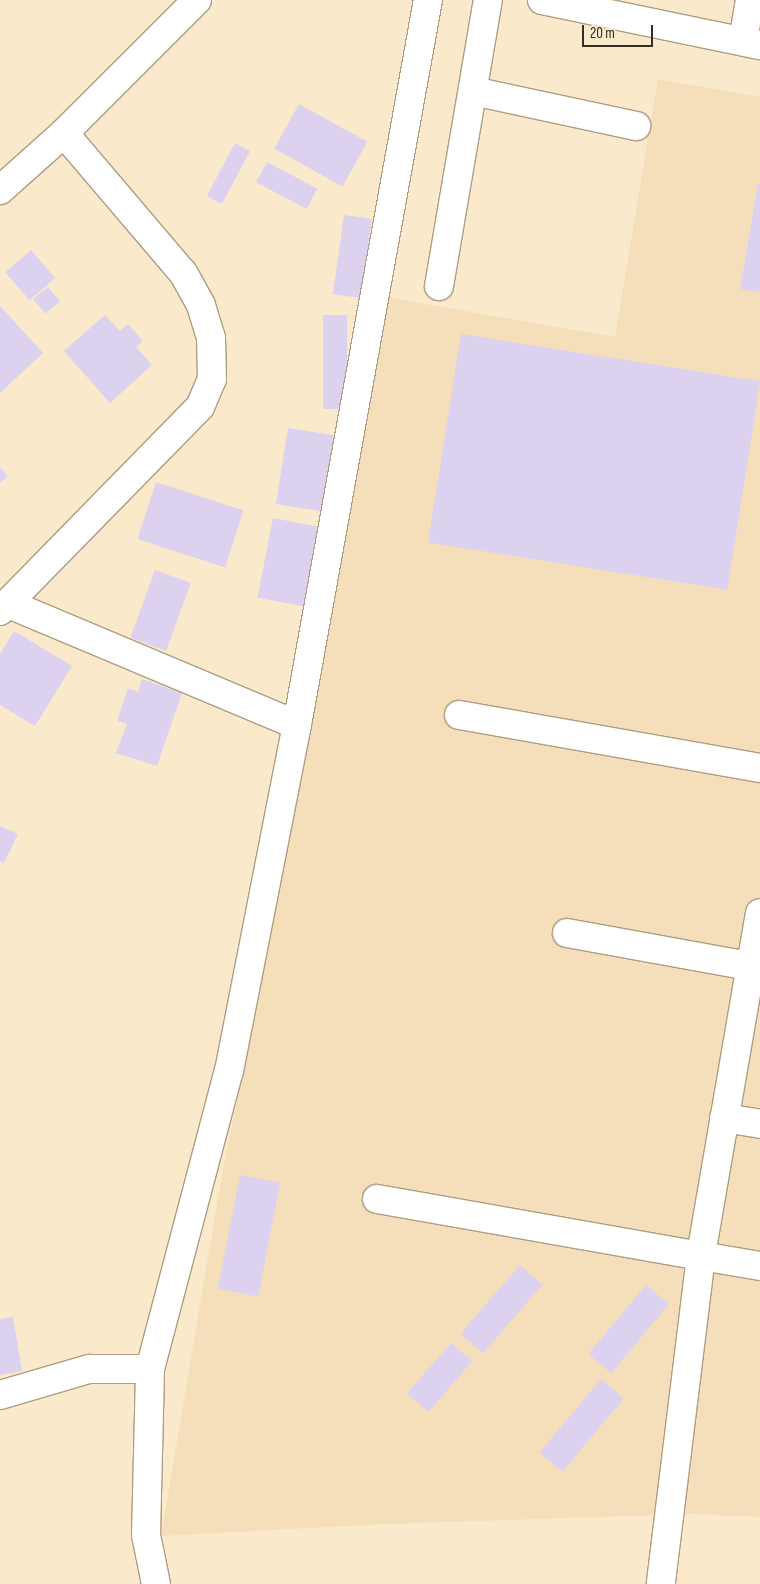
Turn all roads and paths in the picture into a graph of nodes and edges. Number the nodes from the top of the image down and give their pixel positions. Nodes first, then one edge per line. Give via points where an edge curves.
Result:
1 (197, 0) edge
2 (428, 0) edge
3 (488, 0) edge
4 (542, 0) edge
5 (750, 0) edge
6 (751, 43) edge
7 (472, 91) junction
8 (636, 126) dead end
9 (64, 134) junction
10 (0, 190) edge
11 (439, 286) dead end
12 (4, 607) edge
13 (459, 715) dead end
14 (297, 724) junction
15 (760, 768) edge
16 (760, 913) edge
17 (567, 934) dead end
18 (750, 966) junction
19 (752, 997) edge
20 (724, 1118) junction
21 (760, 1124) edge
22 (377, 1199) dead end
23 (701, 1256) junction
24 (760, 1266) edge
25 (150, 1369) junction
26 (0, 1395) edge
27 (156, 1584) edge
28 (660, 1584) edge

1 - 9 street
2 - 14 street
3 - 7 street
4 - 6 street
5 - 6 street
7 - 8 street
7 - 11 street
9 - 10 street
9 - 12 street via 183,273 201,306 211,338 212,379 200,407
12 - 14 street
13 - 15 street
14 - 25 street via 229,1071
16 - 18 street
17 - 18 street
18 - 19 street
19 - 20 street
20 - 21 street
20 - 23 street
22 - 23 street
23 - 24 street
23 - 28 street
25 - 26 street via 89,1370
25 - 27 street via 146,1535

